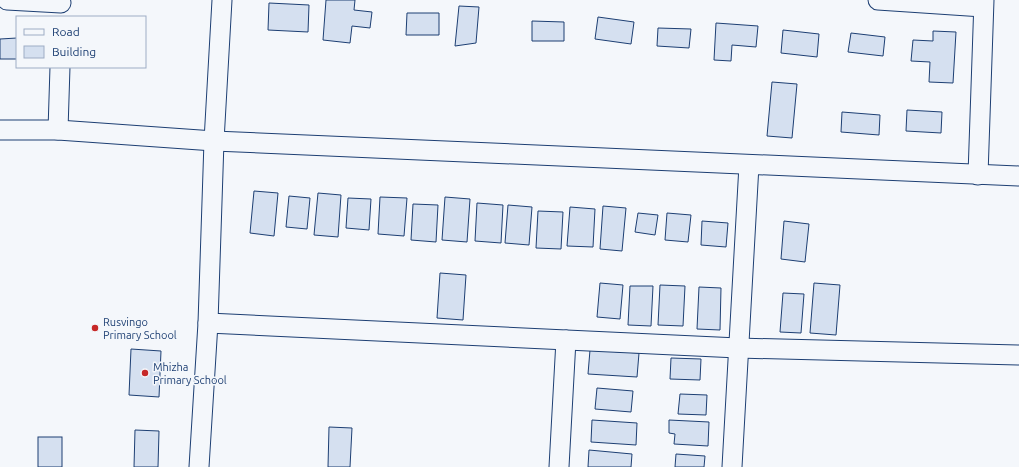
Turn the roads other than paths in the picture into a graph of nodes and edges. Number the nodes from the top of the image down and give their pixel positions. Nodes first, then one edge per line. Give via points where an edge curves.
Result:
1 (7, 0) edge
2 (222, 0) edge
3 (878, 0) edge
4 (983, 4) edge
5 (61, 7) edge
6 (60, 68) edge
7 (0, 130) edge
8 (58, 130) junction
9 (214, 141) junction
10 (749, 165) junction
11 (978, 175) junction
12 (1019, 176) edge
13 (208, 323) junction
14 (566, 340) junction
15 (738, 348) junction
16 (1019, 354) edge
17 (199, 467) edge
18 (559, 467) edge
19 (732, 467) edge

1 - 5 street
2 - 9 street
3 - 4 street
4 - 11 street
6 - 8 street
7 - 8 street
8 - 9 street
9 - 10 street
9 - 13 street
10 - 11 street
10 - 15 street
11 - 12 street
13 - 14 street
13 - 17 street
14 - 15 street
14 - 18 street
15 - 16 street
15 - 19 street

